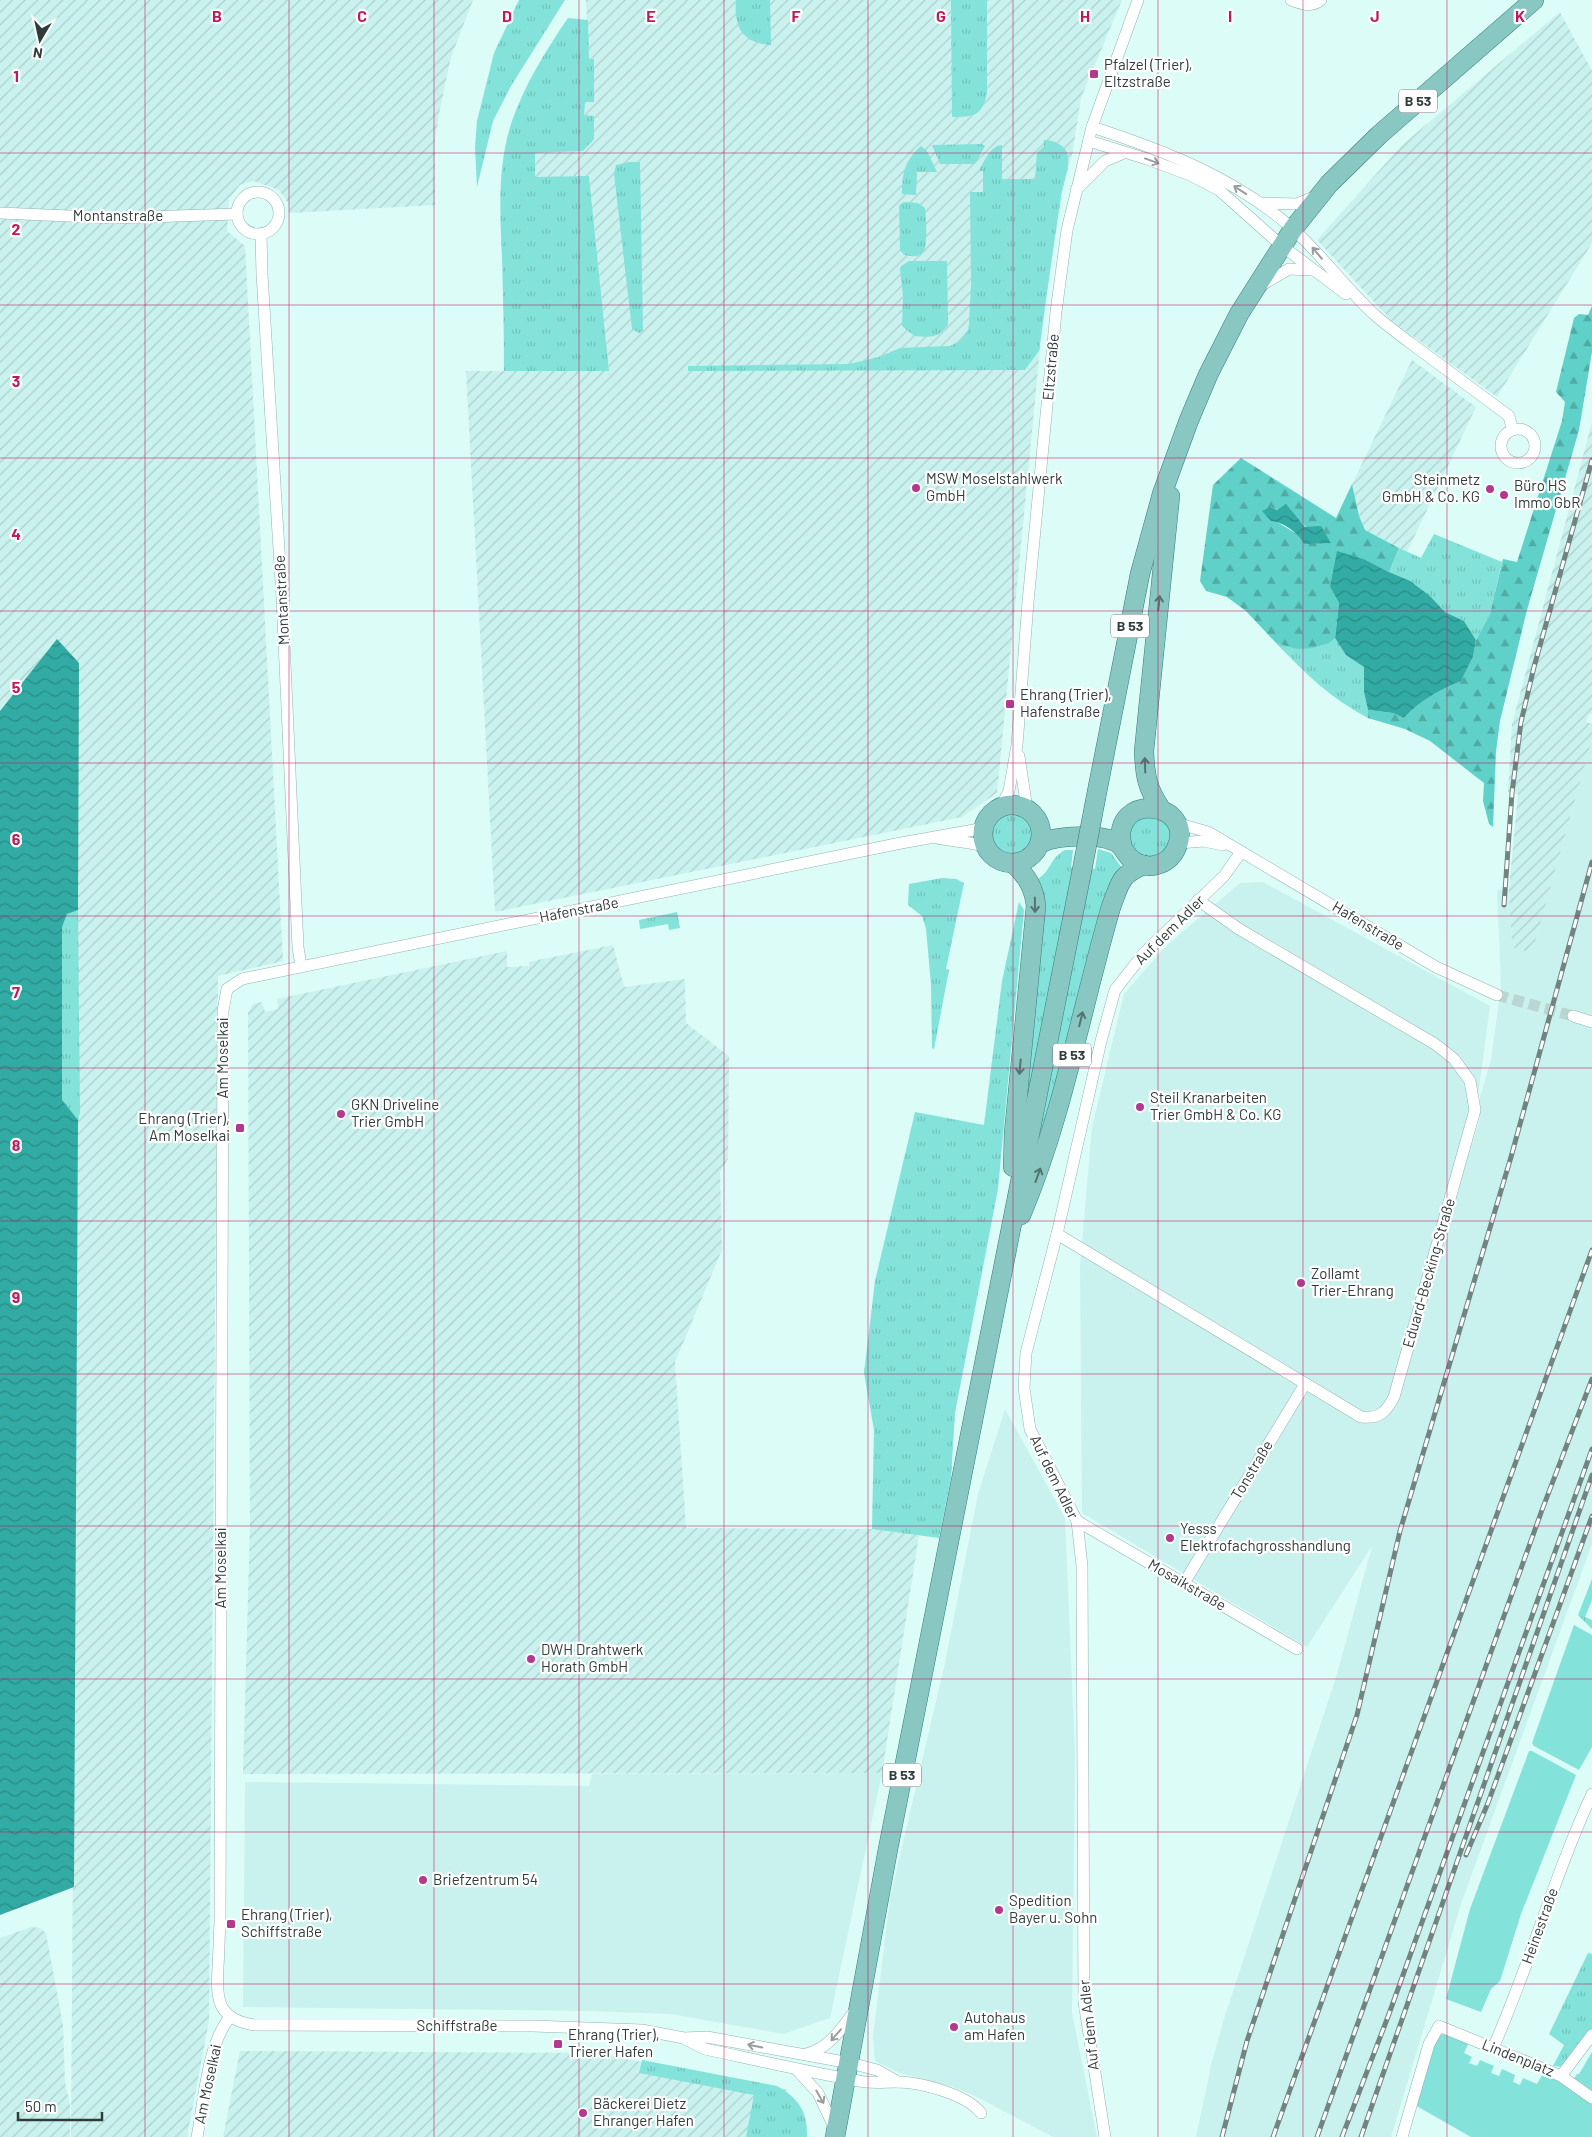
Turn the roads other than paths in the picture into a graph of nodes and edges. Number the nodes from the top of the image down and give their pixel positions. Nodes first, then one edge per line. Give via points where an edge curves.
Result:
1 (1138, 0) edge
2 (1291, 0) edge
3 (1321, 0) edge
4 (1534, 0) edge
5 (1092, 127) junction
6 (1088, 141) junction
7 (1124, 153) junction
8 (1076, 190) junction
9 (1320, 194) junction
10 (1260, 202) junction
11 (0, 213) edge
12 (237, 214) junction
13 (1293, 229) junction
14 (261, 234) junction
15 (1282, 246) junction
16 (1313, 270) junction
17 (1252, 291) junction
18 (1374, 314) junction
19 (1512, 429) dead end
20 (1174, 458) junction
21 (1017, 744) junction
22 (1001, 807) junction
23 (1161, 809) junction
24 (1032, 814) junction
25 (1124, 822) junction
26 (1176, 823) junction
27 (984, 826) junction
28 (935, 837) junction
29 (1041, 843) junction
30 (1179, 843) junction
31 (1122, 846) junction
32 (986, 847) junction
33 (1241, 852) junction
34 (1014, 864) junction
35 (1144, 865) junction
36 (1198, 900) junction
37 (300, 966) junction
38 (227, 989) joint
39 (1497, 995) tunnel mouth
40 (1573, 1016) tunnel mouth
41 (1592, 1022) edge
42 (1010, 1228) junction
43 (1057, 1234) junction
44 (1006, 1253) junction
45 (1305, 1384) junction
46 (1077, 1521) junction
47 (1184, 1583) junction
48 (1297, 1649) dead end
49 (1590, 1802) edge
50 (860, 2004) junction
51 (230, 2017) junction
52 (1592, 2035) edge
53 (684, 2038) junction
54 (1493, 2048) junction
55 (803, 2055) junction
56 (796, 2069) junction
57 (848, 2071) junction
58 (1562, 2076) junction
59 (898, 2082) junction
60 (1592, 2098) edge
61 (981, 2113) dead end
62 (835, 2134) edge
63 (1107, 2135) edge
64 (197, 2137) edge
65 (1402, 2137) edge

1 - 5 street, Eltzstraße
2 - 3 street via 1307,5
4 - 9 main road, B 53 via 1379,135
5 - 6 street, Eltzstraße
10 -> 5 street via 1193,165
6 - 7 street
6 - 8 street, Eltzstraße
7 - 8 street via 1105,161
7 -> 15 street via 1190,175 1219,190
8 - 21 street, Eltzstraße via 1056,312
9 - 10 street via 1297,204
9 - 13 main road, B 53
10 - 13 street
11 - 12 street, Montanstraße via 114,218
12 - 14 street via 247,231
12 - 14 street via 241,200 250,193 265,192 273,197 278,203 280,217 274,227
13 - 15 main road, B 53
18 -> 13 street
14 - 37 street, Montanstraße
15 - 16 street
15 - 17 main road, B 53
16 - 17 street via 1289,269
16 - 18 street
17 - 20 main road, B 53 via 1208,375
18 - 19 street via 1509,416
23 -> 20 main road via 1150,793 1145,776 1144,751
20 - 42 main road, B 53, bridge via 1140,574
21 - 22 street, Eltzstraße via 1009,791
21 - 24 street, Eltzstraße
22 - 24 main road via 1014,805
22 - 27 main road via 994,811
23 - 25 main road via 1140,808
23 - 26 main road
24 - 25 main road via 1058,827 1115,826
24 - 29 main road via 1042,831
25 - 31 main road via 1120,834
26 - 30 main road
26 - 33 street, Hafenstraße via 1208,832
27 - 28 street, Hafenstraße
27 - 32 main road
28 - 32 street, Hafenstraße
28 - 37 street, Hafenstraße
29 - 31 main road via 1088,837 1106,838
29 - 34 main road via 1030,858
30 - 33 street, Hafenstraße via 1215,842
30 - 35 main road, B 53 via 1166,861 1155,866
31 - 35 main road via 1134,862
32 - 34 main road, B 53 via 997,860
33 - 36 street, Auf dem Adler via 1224,876
33 - 39 street, Hafenstraße via 1436,967
34 -> 42 main road, B 53 via 1033,887 1036,906 1014,1133
44 -> 35 main road, B 53 via 1039,1174 1111,907 1124,877 1129,871
36 - 43 street, Auf dem Adler via 1144,953 1116,990 1101,1041
36 - 45 street, Eduard-Becking-Straße via 1239,929 1435,1044 1454,1059 1470,1081 1475,1110 1389,1407 1381,1416 1361,1417
37 - 38 street, Hafenstraße via 242,979
38 - 51 street, Am Moselkai via 223,1011 220,1923 217,1991 222,2007
40 - 41 street
42 - 44 main road, B 53
43 - 45 street, Eduard-Becking-Straße
43 - 46 street, Auf dem Adler via 1026,1353 1024,1388 1030,1429
44 - 50 main road, B 53 via 891,1831
45 - 47 street, Tonstraße
46 - 47 street, Mosaikstraße
46 - 63 street, Auf dem Adler via 1082,1566 1084,2002
47 - 48 street, Mosaikstraße
49 - 54 street, Heinestraße
50 -> 55 street via 830,2042
50 - 57 main road, B 53
51 - 53 street, Schiffstraße via 260,2025 533,2026 642,2030
51 - 64 street, Am Moselkai via 214,2052
52 - 58 street
55 -> 53 street, Schiffstraße via 708,2037
53 - 56 street, Schiffstraße via 705,2050
54 - 58 street, Lindenplatz
54 - 65 street, Lindenplatz via 1439,2026 1428,2044
55 - 57 street, Schiffstraße
56 - 57 street, Schiffstraße
56 -> 62 street via 818,2092
57 - 59 street via 872,2083
57 - 59 street via 878,2070
57 - 62 main road, B 53
58 - 60 street, Lindenplatz
59 - 61 street via 949,2093 975,2106

